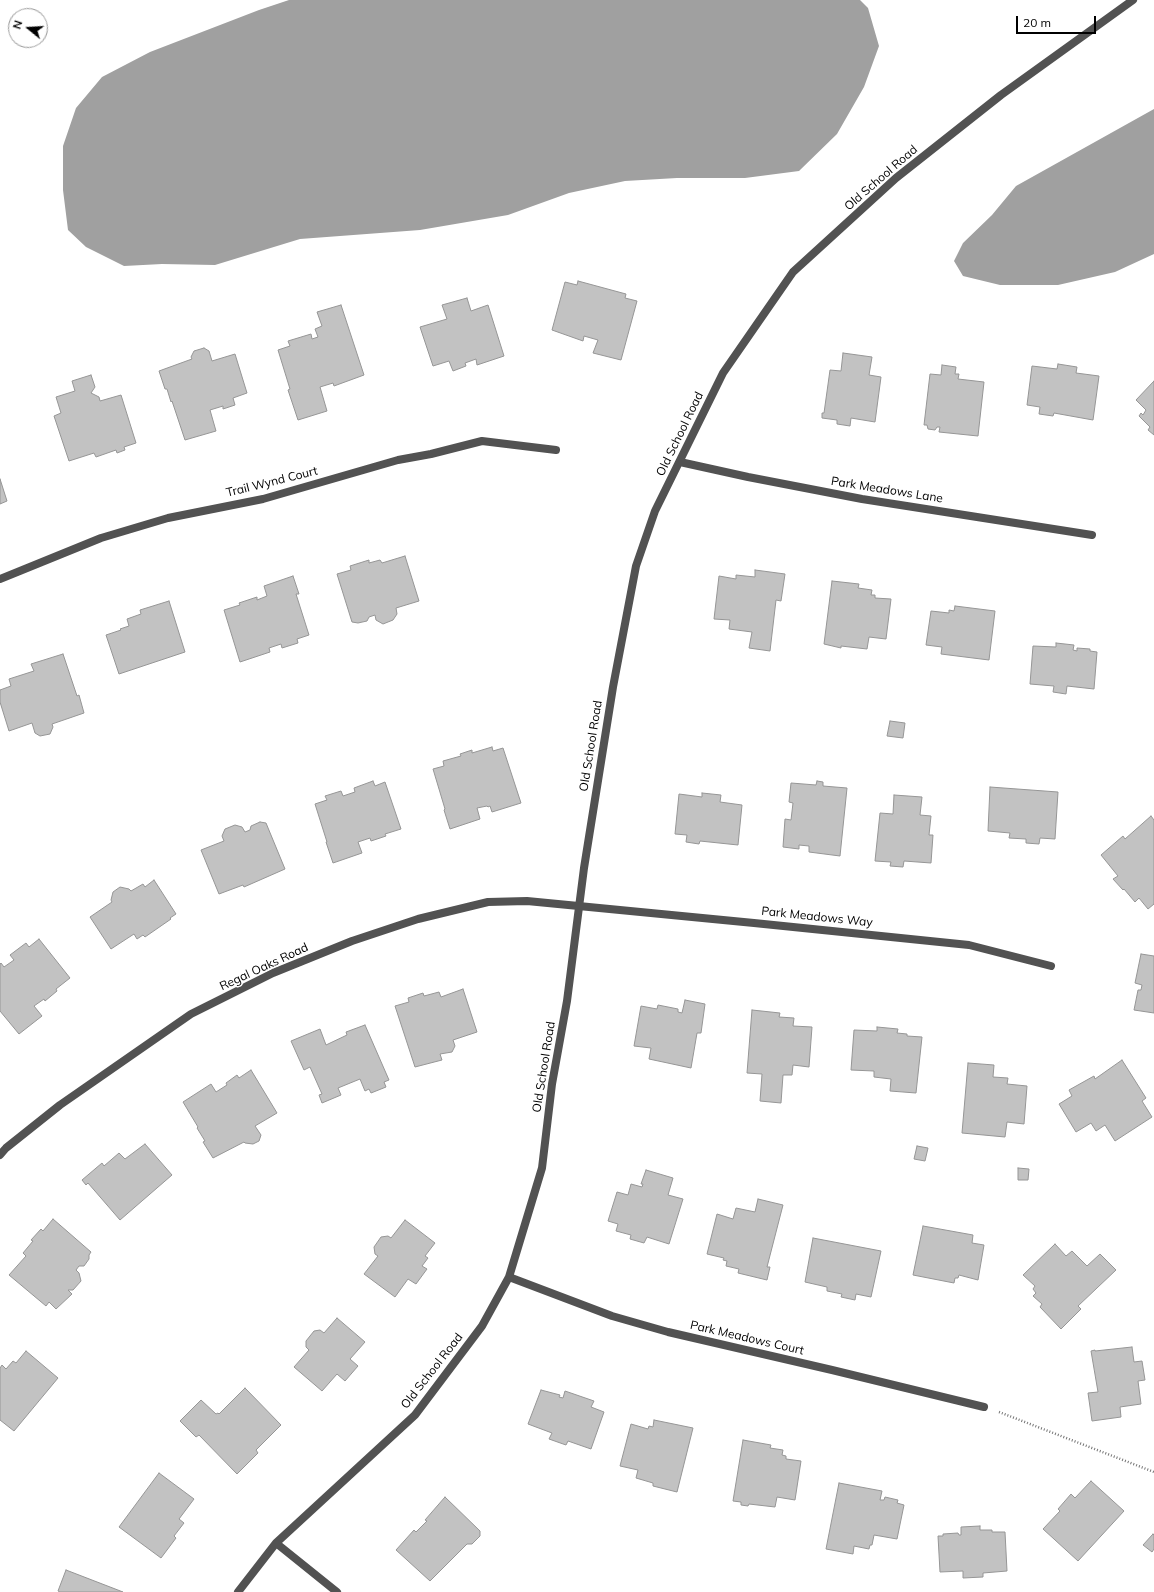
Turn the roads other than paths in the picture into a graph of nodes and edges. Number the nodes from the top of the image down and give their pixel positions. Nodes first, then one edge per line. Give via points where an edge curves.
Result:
1 (1133, 0) edge
2 (556, 450) dead end
3 (680, 462) junction
4 (1092, 535) dead end
5 (0, 579) edge
6 (578, 906) junction
7 (1051, 966) dead end
8 (0, 1154) edge
9 (509, 1277) junction
10 (984, 1407) road end
11 (276, 1543) junction
12 (238, 1592) edge
13 (337, 1592) edge

1 - 3 street, Old School Road via 1001,95 903,173 793,272 723,373
2 - 5 street, Trail Wynd Court via 482,441 398,460 263,499 168,518 101,538
3 - 4 street, Park Meadows Lane via 862,499
3 - 6 street, Old School Road via 655,511 636,566 613,687
6 - 7 street, Park Meadows Way via 969,945
6 - 8 street, Regal Oaks Road via 527,901 488,902 418,919 352,941 273,973 191,1014 60,1105
6 - 9 street, Old School Road via 542,1168
9 - 10 street, Park Meadows Court via 612,1316 668,1332
9 - 11 street, Old School Road via 482,1326 415,1415
11 - 12 street, Old School Road
11 - 13 street

